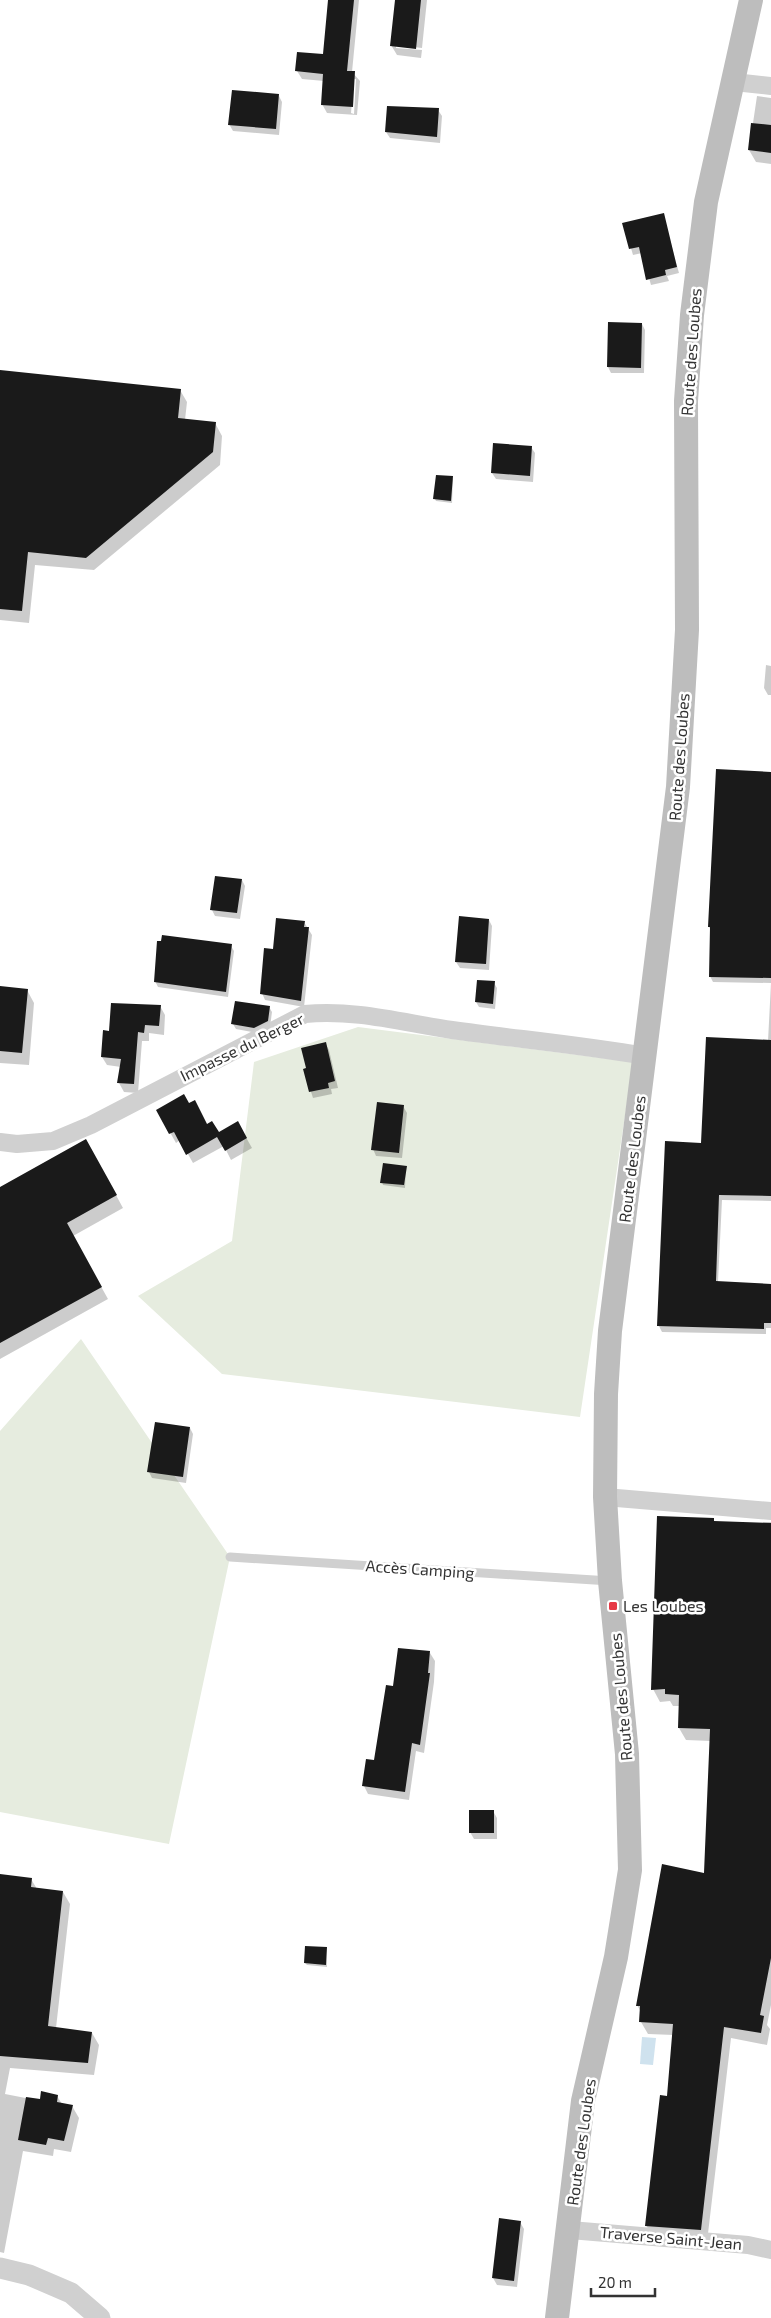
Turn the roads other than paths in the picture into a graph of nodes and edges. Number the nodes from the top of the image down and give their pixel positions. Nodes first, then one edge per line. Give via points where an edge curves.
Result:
1 (751, 0) edge
2 (734, 82) junction
3 (771, 86) edge
4 (645, 1056) junction
5 (0, 1142) edge
6 (605, 1497) junction
7 (771, 1511) edge
8 (230, 1557) dead end
9 (610, 1580) junction
10 (570, 2230) junction
11 (771, 2250) edge
12 (0, 2268) edge
13 (100, 2318) edge
14 (557, 2318) edge

1 - 2 main road, Route des Loubes
2 - 3 street
2 - 4 main road, Route des Loubes via 706,202 692,315 686,401 687,622 678,787
4 - 5 street, Impasse du Berger via 361,1015 305,1014 52,1141
4 - 6 main road, Route des Loubes via 610,1331
6 - 7 street
6 - 9 main road, Route des Loubes
8 - 9 lane, Accès Camping
9 - 10 main road, Route des Loubes via 627,1754 630,1870 618,1948 583,2101
10 - 11 street, Traverse Saint-Jean via 748,2245
10 - 14 main road, Route des Loubes
12 - 13 street via 29,2275 71,2294

